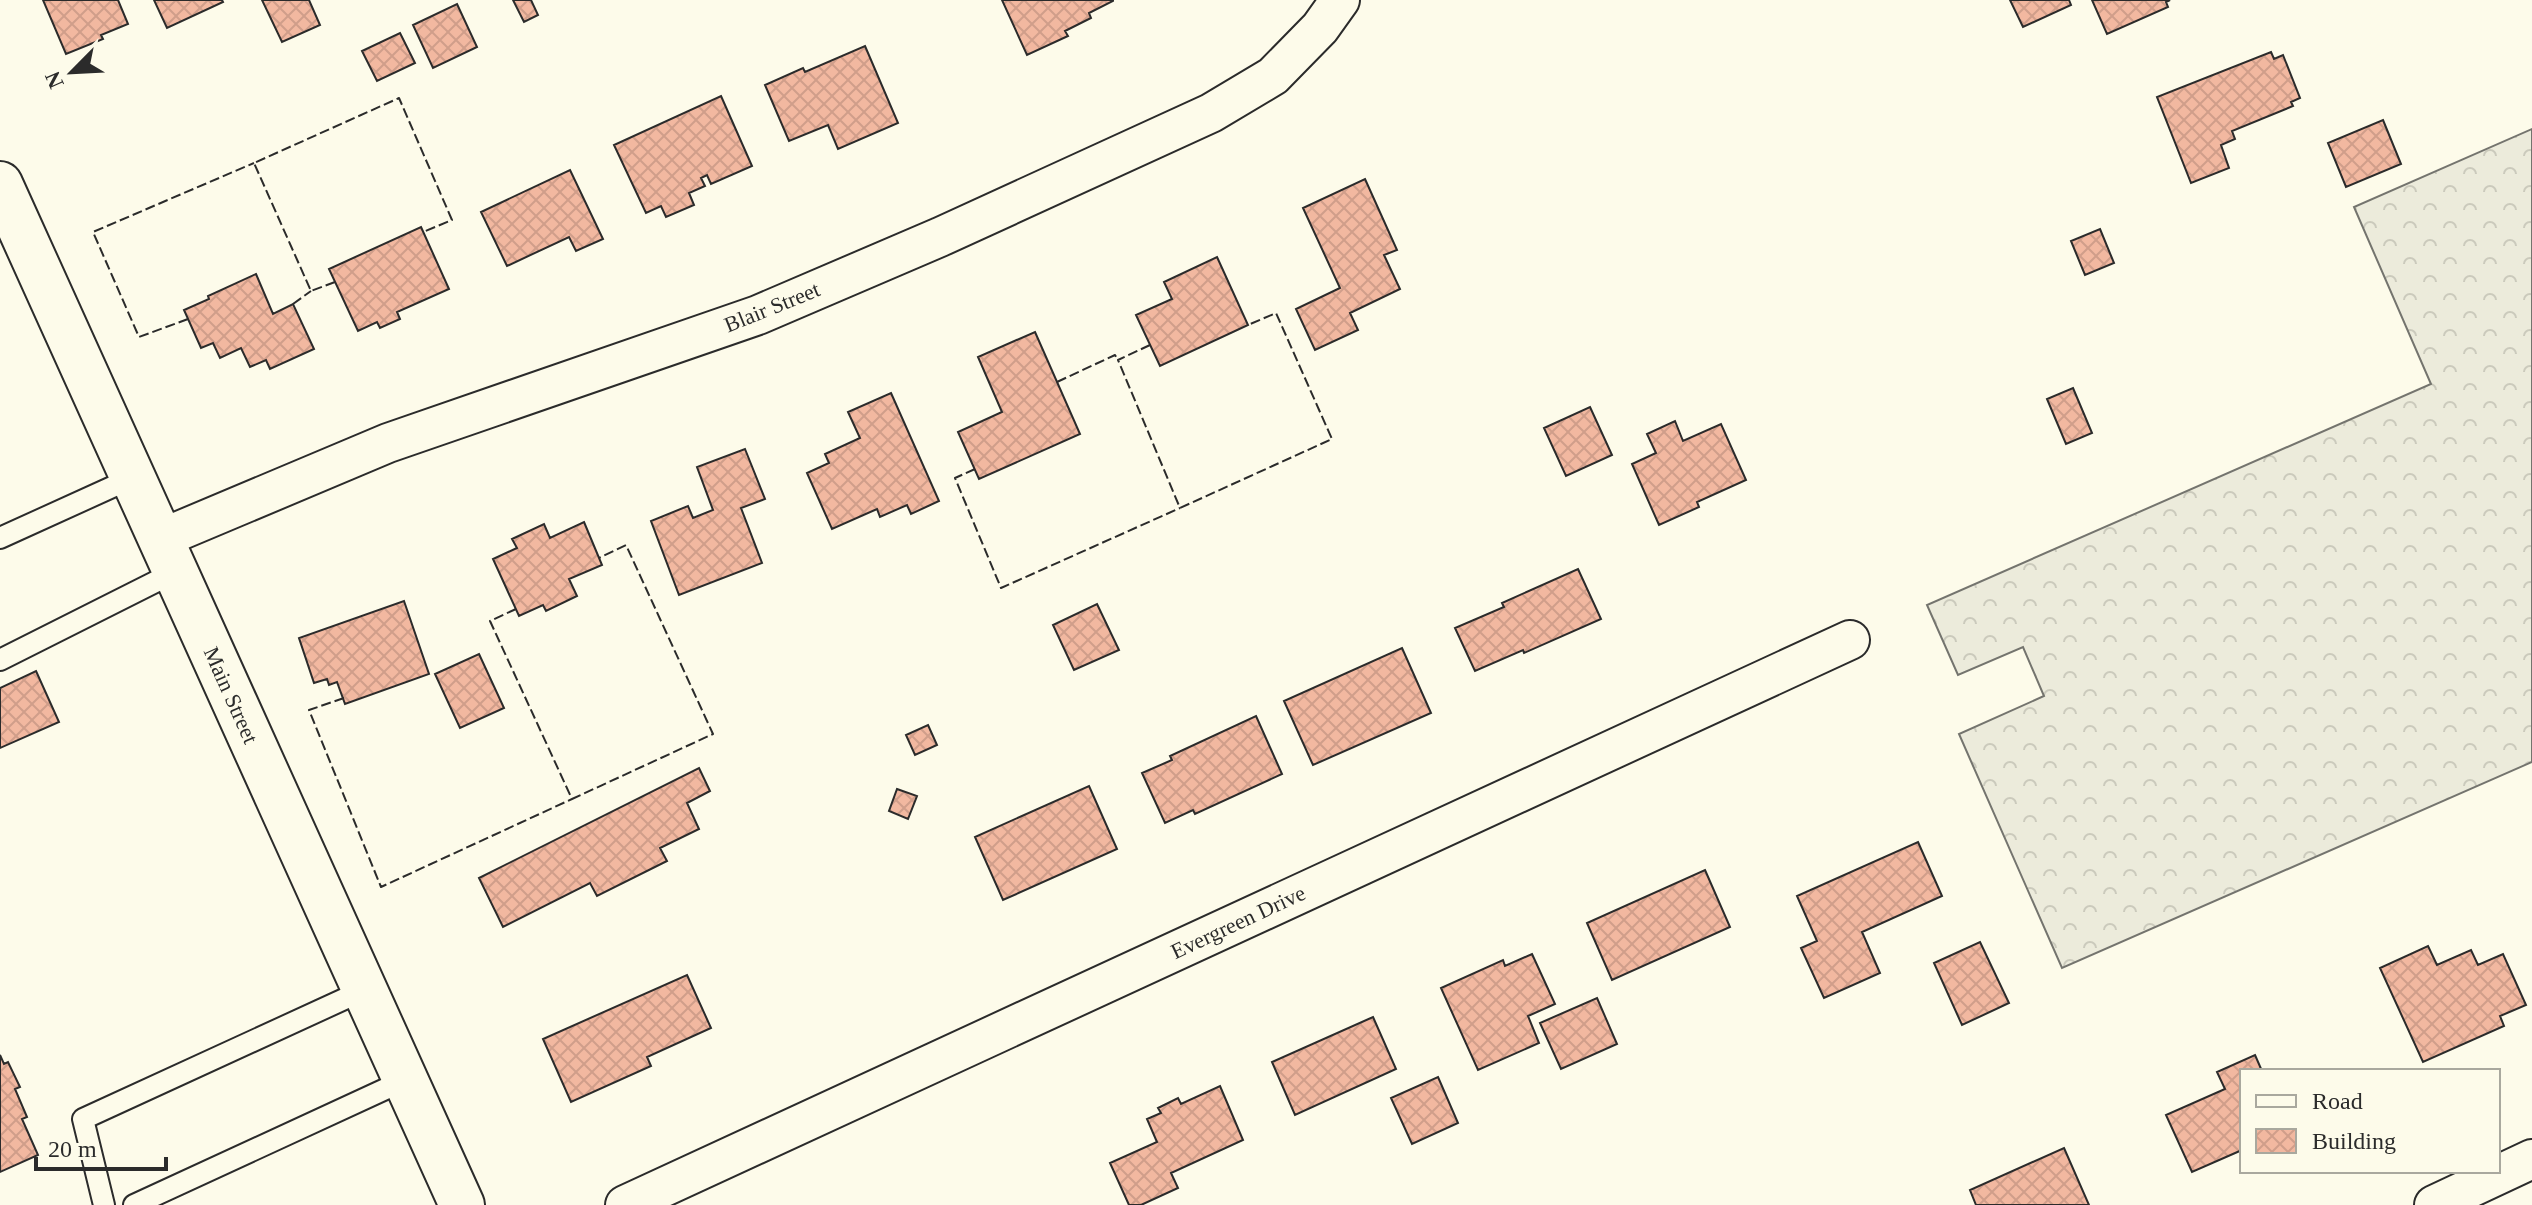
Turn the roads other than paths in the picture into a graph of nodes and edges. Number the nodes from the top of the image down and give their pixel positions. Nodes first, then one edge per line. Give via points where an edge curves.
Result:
1 (1340, 0) edge
2 (0, 184) edge
3 (132, 478) junction
4 (0, 538) edge
5 (168, 555) junction
6 (1850, 640) dead end
7 (0, 660) edge
8 (364, 990) junction
9 (405, 1080) junction
10 (2532, 1159) edge
11 (104, 1205) edge
12 (134, 1205) edge
13 (462, 1205) edge
14 (625, 1205) edge
15 (2434, 1205) edge

1 - 5 street, Blair Street via 1273,76 1211,113 758,315 388,443
2 - 3 main road, Main Street
3 - 4 lane
3 - 5 main road, Main Street
5 - 7 lane
5 - 8 main road, Main Street
6 - 14 street, Evergreen Drive
8 - 9 main road, Main Street
8 - 11 lane via 83,1119
9 - 12 lane
9 - 13 main road, Main Street
10 - 15 street

